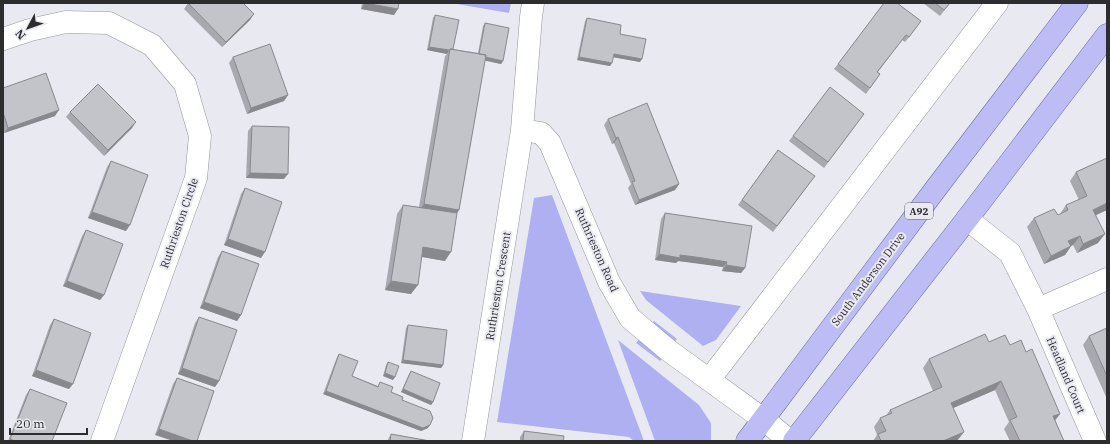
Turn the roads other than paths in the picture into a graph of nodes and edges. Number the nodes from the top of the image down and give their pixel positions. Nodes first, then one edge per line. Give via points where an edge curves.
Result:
1 (533, 3) edge
2 (997, 3) edge
3 (1078, 3) edge
4 (1107, 35) edge
5 (3, 39) edge
6 (522, 130) junction
7 (967, 219) junction
8 (1107, 279) edge
9 (1038, 309) junction
10 (709, 380) junction
11 (763, 419) junction
12 (102, 441) edge
13 (473, 441) edge
14 (747, 441) edge
15 (790, 441) edge
16 (794, 441) edge
17 (1095, 441) edge

1 - 6 street
2 - 10 street
3 - 11 main road, South Anderson Drive / A92
4 - 7 main road
5 - 12 street, Ruthrieston Circle via 66,22 109,23 152,44 185,84 200,136 196,178
6 - 10 street, Ruthrieston Road via 541,132 550,143 609,282 630,318
6 - 13 street, Ruthrieston Crescent
7 - 9 street, Headland Court via 1010,253
7 - 16 main road
8 - 9 street
9 - 17 street, Headland Court
10 - 11 street, Ruthrieston Road
11 - 14 main road, South Anderson Drive / A92
11 - 15 street, Ruthrieston Road

